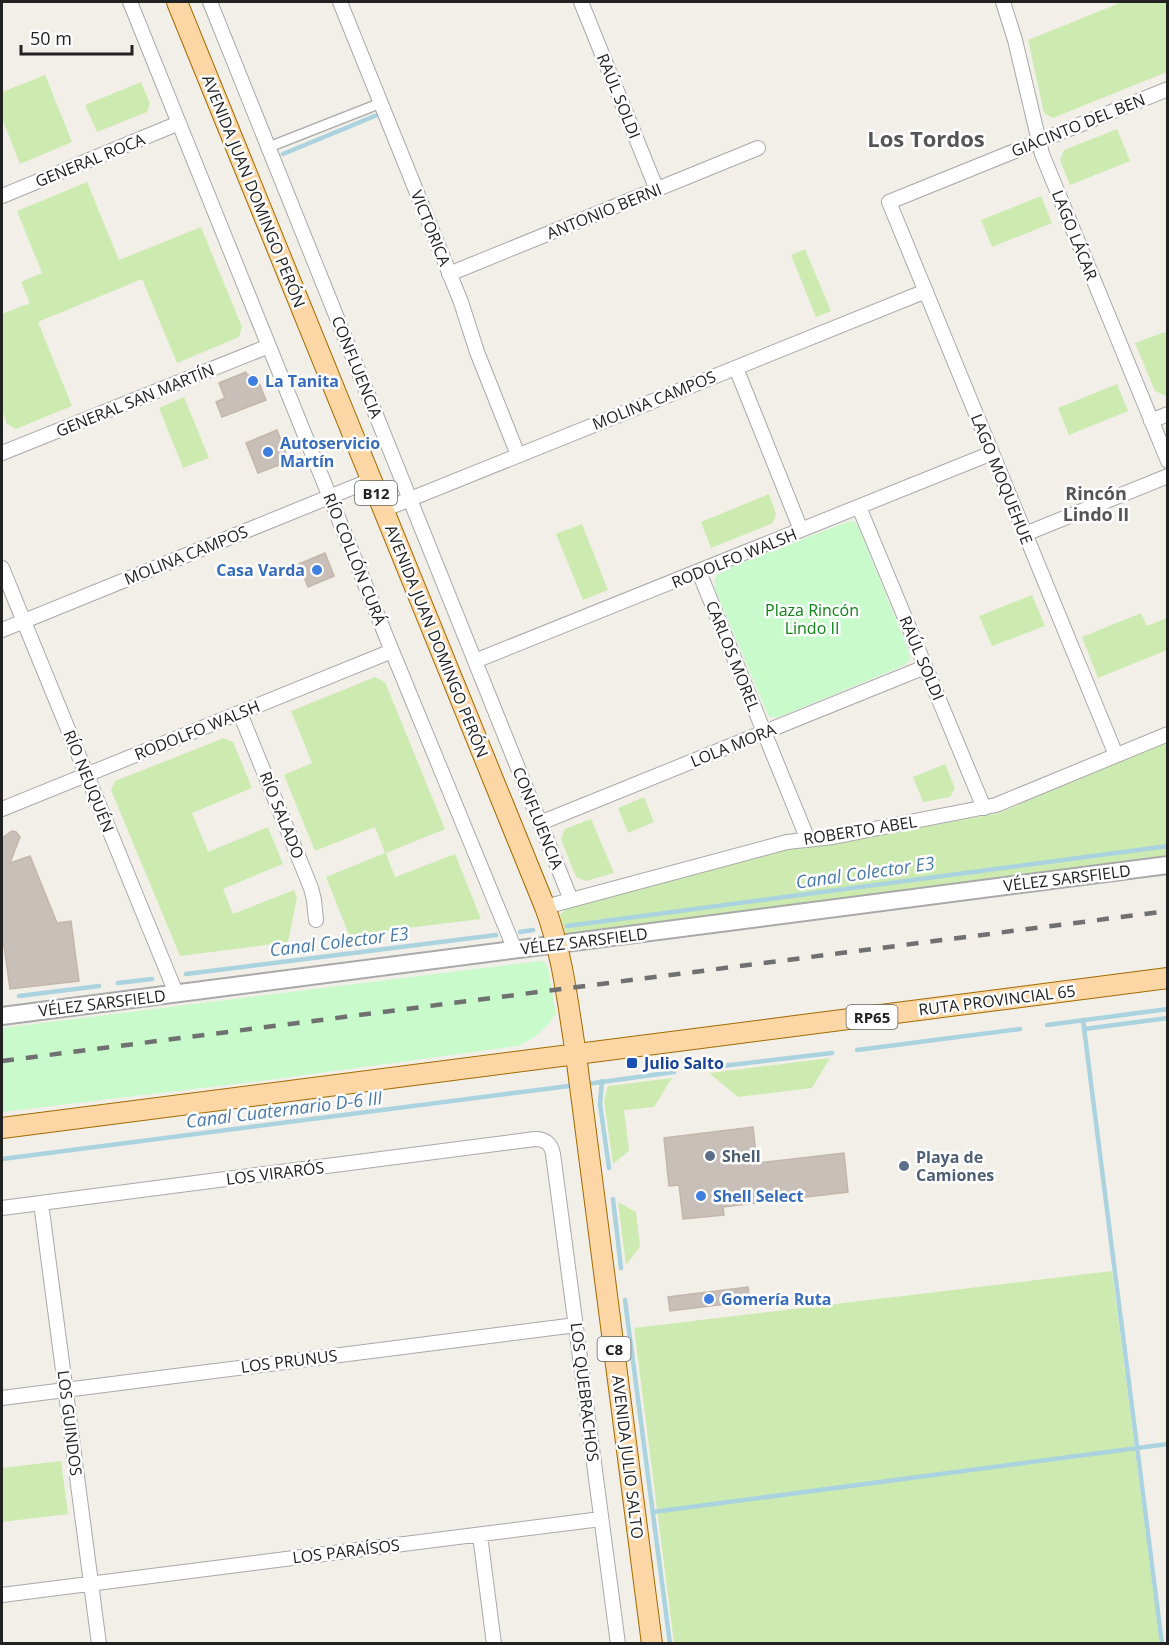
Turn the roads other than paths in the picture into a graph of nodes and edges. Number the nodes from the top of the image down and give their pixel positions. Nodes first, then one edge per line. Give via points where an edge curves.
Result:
1 (130, 2) edge
2 (177, 2) edge
3 (210, 2) edge
4 (340, 2) edge
5 (581, 2) edge
6 (1003, 2) edge
7 (1167, 89) edge
8 (381, 103) junction
9 (179, 123) junction
10 (1038, 141) junction
11 (269, 147) junction
12 (758, 148) dead end
13 (657, 190) junction
14 (2, 196) edge
15 (889, 202) joint
16 (449, 274) junction
17 (926, 291) junction
18 (269, 346) junction
19 (736, 368) junction
20 (1167, 414) edge
21 (1151, 421) junction
22 (2, 453) edge
23 (992, 453) junction
24 (518, 455) junction
25 (1167, 461) edge
26 (1167, 476) edge
27 (371, 480) junction
28 (330, 497) junction
29 (410, 499) junction
30 (859, 507) junction
31 (383, 510) junction
32 (801, 530) junction
33 (1025, 534) junction
34 (2, 568) edge
35 (699, 572) junction
36 (23, 621) junction
37 (2, 630) edge
38 (392, 651) junction
39 (475, 662) junction
40 (925, 667) junction
41 (240, 712) junction
42 (764, 732) junction
43 (1167, 734) edge
44 (1116, 755) junction
45 (87, 775) junction
46 (984, 808) junction
47 (2, 809) edge
48 (540, 823) junction
49 (808, 840) junction
50 (1167, 866) edge
51 (571, 900) junction
52 (545, 907) junction
53 (316, 920) dead end
54 (557, 944) junction
55 (515, 950) junction
56 (1167, 978) edge
57 (176, 993) junction
58 (2, 1016) edge
59 (576, 1055) junction
60 (2, 1128) edge
61 (547, 1142) joint
62 (41, 1203) junction
63 (2, 1208) edge
64 (576, 1325) junction
65 (65, 1389) junction
66 (2, 1398) edge
67 (601, 1519) junction
68 (480, 1535) junction
69 (91, 1584) junction
70 (2, 1595) edge
71 (99, 1644) edge
72 (494, 1644) edge
73 (618, 1644) edge
74 (652, 1644) edge

1 - 9 street, RÍO COLLÓN CURÁ
2 - 27 main road, AVENIDA JUAN DOMINGO PERÓN / B12
3 - 11 street, CONFLUENCIA
4 - 8 street, VICTORICA
5 - 13 street, RAÚL SOLDI
6 - 10 street, LAGO LÁCAR
7 - 10 street, GIACINTO DEL BEN
8 - 11 street
8 - 16 street, VICTORICA
9 - 14 street, GENERAL ROCA
9 - 18 street, RÍO COLLÓN CURÁ
10 - 15 street, GIACINTO DEL BEN
10 - 21 street, LAGO LÁCAR
11 - 29 street, CONFLUENCIA
12 - 13 street, ANTONIO BERNI
13 - 16 street, ANTONIO BERNI
15 - 17 street, LAGO MOQUEHUE
16 - 24 street, VICTORICA
17 - 19 street, MOLINA CAMPOS
17 - 23 street, LAGO MOQUEHUE
18 - 22 street, GENERAL SAN MARTÍN
18 - 28 street, RÍO COLLÓN CURÁ
19 - 24 street, MOLINA CAMPOS
19 - 32 street
20 - 21 street
21 - 25 street, LAGO LÁCAR
23 - 30 street, RODOLFO WALSH
23 - 33 street, LAGO MOQUEHUE
24 - 29 street, MOLINA CAMPOS
26 - 33 street
27 - 28 street, MOLINA CAMPOS
27 - 31 main road, AVENIDA JUAN DOMINGO PERÓN / B12
28 - 36 street, MOLINA CAMPOS
28 - 38 street, RÍO COLLÓN CURÁ
29 - 31 street, MOLINA CAMPOS
29 - 39 street, CONFLUENCIA
30 - 32 street, RODOLFO WALSH
30 - 40 street, RAÚL SOLDI
31 - 52 main road, AVENIDA JUAN DOMINGO PERÓN / B12
32 - 35 street, RODOLFO WALSH
33 - 44 street, LAGO MOQUEHUE
34 - 36 street, RÍO NEUQUÉN
35 - 39 street, RODOLFO WALSH
35 - 42 street, CARLOS MOREL
36 - 37 street, MOLINA CAMPOS
36 - 45 street, RÍO NEUQUÉN
38 - 41 street, RODOLFO WALSH
38 - 55 street, RÍO COLLÓN CURÁ
39 - 48 street, CONFLUENCIA
40 - 42 street, LOLA MORA
40 - 46 street, RAÚL SOLDI
41 - 45 street, RODOLFO WALSH
41 - 53 street, RÍO SALADO via 312,892
42 - 48 street, LOLA MORA
42 - 49 street, CARLOS MOREL
43 - 44 street, ROBERTO ABEL
44 - 46 street, ROBERTO ABEL
45 - 47 street, RODOLFO WALSH
45 - 57 street, RÍO NEUQUÉN
46 - 49 street, ROBERTO ABEL
48 - 51 street, CONFLUENCIA
49 - 51 street, ROBERTO ABEL
50 - 54 street, VÉLEZ SARSFIELD
51 - 52 street, ROBERTO ABEL
52 - 54 main road, AVENIDA JUAN DOMINGO PERÓN / B12
54 - 55 street, VÉLEZ SARSFIELD
54 - 59 main road, AVENIDA JUAN DOMINGO PERÓN / B12
55 - 57 street, VÉLEZ SARSFIELD
56 - 59 main road, RUTA PROVINCIAL 65 / RP65
57 - 58 street, VÉLEZ SARSFIELD
59 - 60 main road, RP65
59 - 74 main road, AVENIDA JULIO SALTO / C8
61 - 62 street, LOS VIRARÓS via 535,1139
61 - 64 street, LOS QUEBRACHOS via 553,1154
62 - 63 street, LOS VIRARÓS
62 - 65 street, LOS GUINDOS
64 - 65 street, LOS PRUNUS
64 - 67 street, LOS QUEBRACHOS
65 - 66 street, LOS PRUNUS
65 - 69 street, LOS GUINDOS
67 - 68 street, LOS PARAÍSOS
67 - 73 street, LOS QUEBRACHOS
68 - 69 street, LOS PARAÍSOS
68 - 72 street
69 - 70 street, LOS PARAÍSOS
69 - 71 street, LOS GUINDOS

